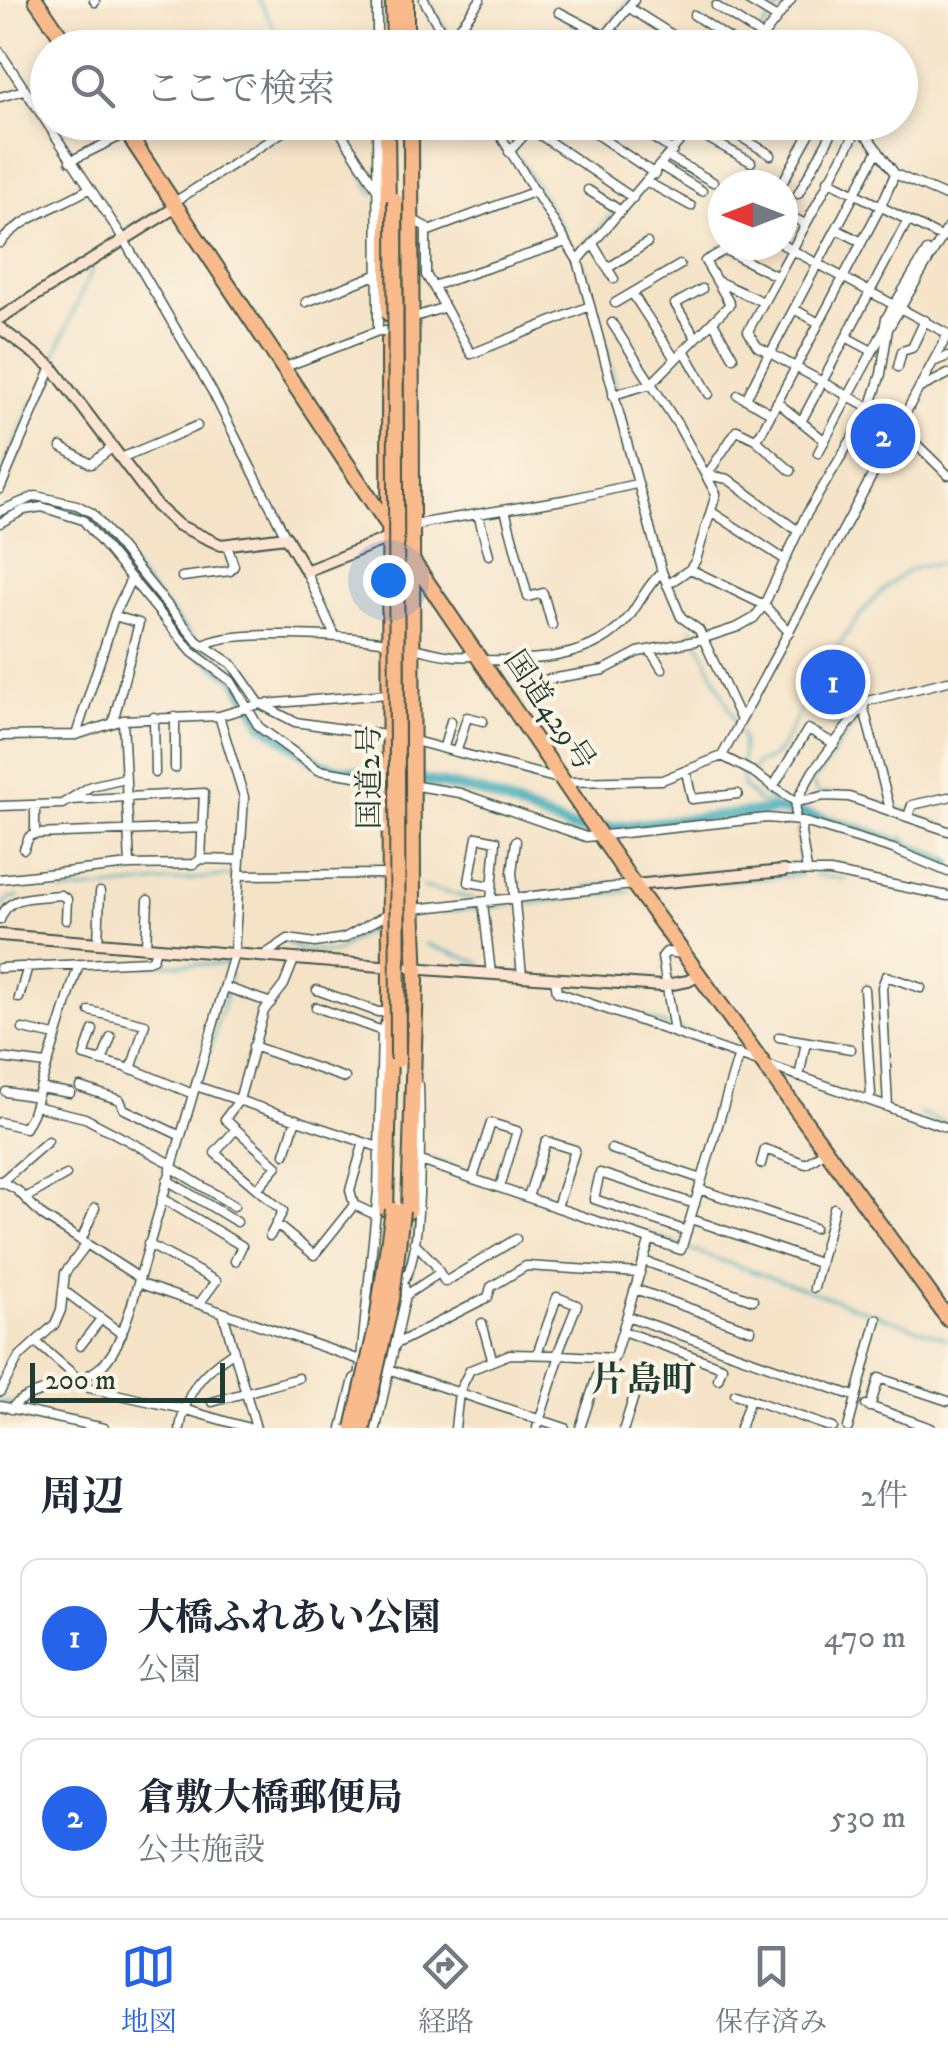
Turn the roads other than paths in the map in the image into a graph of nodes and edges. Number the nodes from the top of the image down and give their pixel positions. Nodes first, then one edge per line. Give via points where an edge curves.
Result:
1 (36, 0) edge
2 (377, 0) edge
3 (480, 0) edge
4 (730, 0) edge
5 (748, 0) edge
6 (402, 2) edge
7 (787, 2) edge
8 (631, 3) edge
9 (428, 4) edge
10 (560, 12) dead end
11 (694, 14) dead end
12 (774, 17) junction
13 (57, 30) edge
14 (382, 30) edge
15 (391, 30) edge
16 (405, 30) edge
17 (440, 30) edge
18 (459, 30) edge
19 (597, 30) edge
20 (608, 30) edge
21 (668, 30) edge
22 (718, 30) edge
23 (747, 30) edge
24 (766, 30) edge
25 (0, 52) edge
26 (14, 75) junction
27 (0, 80) edge
28 (24, 90) junction
29 (0, 98) edge
30 (30, 99) edge
31 (56, 140) edge
32 (104, 140) edge
33 (132, 140) edge
34 (271, 140) edge
35 (346, 140) edge
36 (379, 140) edge
37 (387, 140) edge
38 (392, 140) edge
39 (403, 140) edge
40 (408, 140) edge
41 (504, 140) edge
42 (519, 140) edge
43 (545, 140) edge
44 (606, 140) edge
45 (655, 140) edge
46 (681, 140) edge
47 (716, 140) edge
48 (746, 140) edge
49 (806, 140) edge
50 (828, 140) edge
51 (850, 140) edge
52 (867, 140) edge
53 (878, 150) junction
54 (512, 151) junction
55 (671, 151) junction
56 (771, 155) dead end
57 (70, 161) junction
58 (751, 162) dead end
59 (790, 170) edge
60 (655, 171) junction
61 (894, 174) junction
62 (708, 178) edge
63 (828, 180) junction
64 (648, 182) junction
65 (805, 182) junction
66 (90, 188) junction
67 (588, 190) dead end
68 (536, 191) junction
69 (702, 191) dead end
70 (822, 192) junction
71 (798, 194) dead end
72 (856, 194) junction
73 (631, 196) junction
74 (948, 197) edge
75 (387, 199) junction
76 (174, 205) junction
77 (691, 206) dead end
78 (881, 206) junction
79 (619, 210) junction
80 (798, 220) edge
81 (908, 220) junction
82 (417, 222) dead end
83 (805, 224) junction
84 (948, 227) edge
85 (836, 229) junction
86 (426, 232) junction
87 (798, 233) edge
88 (939, 236) junction
89 (124, 241) junction
90 (566, 242) junction
91 (862, 242) junction
92 (0, 243) edge
93 (648, 243) dead end
94 (593, 244) junction
95 (798, 253) edge
96 (580, 259) junction
97 (708, 259) edge
98 (745, 260) edge
99 (782, 260) edge
100 (818, 263) junction
101 (680, 265) dead end
102 (608, 268) junction
103 (376, 275) junction
104 (776, 276) junction
105 (614, 278) dead end
106 (844, 278) junction
107 (717, 280) junction
108 (432, 286) junction
109 (702, 289) dead end
110 (871, 292) junction
111 (632, 293) junction
112 (306, 302) dead end
113 (763, 302) junction
114 (615, 303) dead end
115 (590, 306) junction
116 (898, 306) junction
117 (443, 308) junction
118 (794, 310) junction
119 (0, 318) edge
120 (412, 318) junction
121 (925, 320) junction
122 (713, 322) junction
123 (819, 323) junction
124 (612, 324) dead end
125 (0, 328) edge
126 (383, 332) junction
127 (948, 334) edge
128 (846, 337) junction
129 (696, 338) junction
130 (684, 350) junction
131 (872, 351) junction
132 (769, 353) junction
133 (948, 356) edge
134 (733, 357) dead end
135 (674, 359) junction
136 (933, 362) junction
137 (795, 367) junction
138 (898, 367) dead end
139 (285, 368) junction
140 (50, 370) junction
141 (948, 374) edge
142 (822, 382) junction
143 (651, 384) junction
144 (920, 388) junction
145 (616, 394) junction
146 (709, 394) dead end
147 (848, 396) junction
148 (777, 402) junction
149 (870, 408) junction
150 (771, 413) junction
151 (801, 422) junction
152 (197, 426) dead end
153 (897, 430) junction
154 (412, 434) junction
155 (388, 435) junction
156 (755, 439) junction
157 (825, 441) junction
158 (61, 447) dead end
159 (111, 449) junction
160 (818, 453) dead end
161 (121, 458) junction
162 (350, 466) junction
163 (790, 471) dead end
164 (387, 473) junction
165 (948, 474) edge
166 (707, 476) junction
167 (636, 484) junction
168 (0, 489) edge
169 (412, 510) junction
170 (505, 510) junction
171 (0, 511) edge
172 (712, 512) junction
173 (478, 514) junction
174 (0, 523) edge
175 (412, 528) junction
176 (798, 531) junction
177 (392, 536) junction
178 (286, 537) junction
179 (227, 545) junction
180 (489, 555) dead end
181 (412, 557) junction
182 (784, 558) junction
183 (690, 569) junction
184 (306, 571) junction
185 (662, 572) junction
186 (182, 577) dead end
187 (131, 580) junction
188 (670, 583) junction
189 (412, 597) junction
190 (440, 601) junction
191 (764, 605) junction
192 (114, 616) junction
193 (552, 625) dead end
194 (789, 632) junction
195 (335, 636) junction
196 (699, 639) junction
197 (387, 642) junction
198 (197, 647) junction
199 (412, 647) junction
200 (650, 650) junction
201 (479, 657) junction
202 (662, 669) dead end
203 (948, 681) edge
204 (532, 682) dead end
205 (387, 694) junction
206 (255, 705) junction
207 (864, 708) junction
208 (219, 716) junction
209 (176, 717) junction
210 (154, 718) junction
211 (483, 720) dead end
212 (118, 721) junction
213 (451, 721) dead end
214 (739, 724) junction
215 (76, 735) junction
216 (388, 735) junction
217 (0, 736) edge
218 (412, 740) junction
219 (835, 744) junction
220 (444, 747) junction
221 (458, 750) junction
222 (722, 756) junction
223 (176, 768) dead end
224 (686, 772) junction
225 (155, 773) dead end
226 (125, 778) junction
227 (562, 781) junction
228 (388, 782) junction
229 (412, 786) junction
230 (774, 787) junction
231 (738, 794) dead end
232 (948, 796) edge
233 (126, 798) junction
234 (70, 800) junction
235 (795, 804) junction
236 (35, 805) junction
237 (0, 806) edge
238 (889, 807) junction
239 (909, 814) junction
240 (798, 820) junction
241 (202, 828) junction
242 (948, 831) edge
243 (129, 832) junction
244 (598, 832) junction
245 (35, 834) junction
246 (516, 841) dead end
247 (24, 849) dead end
248 (202, 860) junction
249 (240, 860) junction
250 (130, 865) junction
251 (807, 870) junction
252 (784, 871) joint
253 (948, 872) edge
254 (239, 874) junction
255 (389, 874) junction
256 (0, 880) edge
257 (634, 885) junction
258 (492, 886) junction
259 (100, 892) dead end
260 (948, 896) edge
261 (148, 900) dead end
262 (516, 900) junction
263 (487, 903) junction
264 (414, 909) junction
265 (389, 914) junction
266 (0, 920) edge
267 (66, 920) dead end
268 (0, 935) edge
269 (98, 943) junction
270 (151, 948) junction
271 (234, 954) junction
272 (684, 954) junction
273 (261, 957) junction
274 (294, 960) junction
275 (79, 966) junction
276 (389, 966) junction
277 (28, 968) junction
278 (0, 969) edge
279 (416, 974) junction
280 (491, 974) junction
281 (698, 975) junction
282 (522, 976) junction
283 (555, 979) junction
284 (668, 986) junction
285 (227, 988) junction
286 (921, 988) dead end
287 (864, 989) dead end
288 (316, 990) dead end
289 (19, 998) dead end
290 (270, 1002) junction
291 (316, 1007) dead end
292 (90, 1011) dead end
293 (389, 1012) junction
294 (24, 1029) dead end
295 (675, 1029) junction
296 (93, 1030) dead end
297 (382, 1031) junction
298 (55, 1036) junction
299 (111, 1037) dead end
300 (779, 1037) dead end
301 (806, 1042) junction
302 (253, 1046) junction
303 (850, 1049) dead end
304 (739, 1054) junction
305 (0, 1058) edge
306 (102, 1061) junction
307 (46, 1064) junction
308 (763, 1064) junction
309 (131, 1070) junction
310 (800, 1074) junction
311 (344, 1078) dead end
312 (80, 1088) dead end
313 (197, 1088) junction
314 (6, 1092) dead end
315 (70, 1093) dead end
316 (37, 1097) junction
317 (869, 1098) junction
318 (239, 1100) junction
319 (889, 1105) junction
320 (296, 1119) junction
321 (0, 1122) edge
322 (25, 1128) junction
323 (948, 1128) edge
324 (236, 1129) junction
325 (181, 1136) junction
326 (364, 1142) junction
327 (381, 1148) junction
328 (610, 1149) dead end
329 (826, 1150) junction
330 (285, 1154) dead end
331 (417, 1160) junction
332 (761, 1164) dead end
333 (173, 1167) junction
334 (66, 1175) dead end
335 (473, 1178) junction
336 (0, 1182) edge
337 (169, 1182) junction
338 (701, 1184) junction
339 (500, 1187) junction
340 (257, 1188) junction
341 (528, 1197) junction
342 (25, 1198) junction
343 (164, 1199) junction
344 (354, 1204) junction
345 (695, 1204) junction
346 (234, 1206) dead end
347 (94, 1208) dead end
348 (557, 1208) junction
349 (834, 1208) dead end
350 (393, 1211) junction
351 (691, 1219) junction
352 (237, 1222) dead end
353 (276, 1224) junction
354 (814, 1228) dead end
355 (687, 1231) junction
356 (270, 1236) dead end
357 (516, 1238) dead end
358 (650, 1239) junction
359 (414, 1242) junction
360 (83, 1243) junction
361 (150, 1245) junction
362 (236, 1261) dead end
363 (644, 1261) junction
364 (819, 1263) junction
365 (640, 1274) junction
366 (435, 1276) dead end
367 (403, 1281) junction
368 (139, 1282) junction
369 (814, 1288) dead end
370 (368, 1289) junction
371 (635, 1289) junction
372 (63, 1290) junction
373 (406, 1294) junction
374 (753, 1300) dead end
375 (199, 1304) junction
376 (223, 1313) junction
377 (628, 1316) junction
378 (101, 1319) junction
379 (877, 1319) dead end
380 (948, 1319) edge
381 (482, 1323) dead end
382 (751, 1330) dead end
383 (623, 1332) junction
384 (122, 1334) junction
385 (36, 1342) junction
386 (396, 1344) junction
387 (80, 1346) dead end
388 (232, 1352) junction
389 (537, 1354) junction
390 (558, 1355) junction
391 (603, 1358) junction
392 (359, 1359) junction
393 (492, 1359) junction
394 (643, 1367) dead end
395 (390, 1370) junction
396 (359, 1376) junction
397 (298, 1378) dead end
398 (718, 1379) dead end
399 (78, 1382) junction
400 (244, 1392) junction
401 (459, 1392) junction
402 (736, 1394) dead end
403 (750, 1399) junction
404 (856, 1399) junction
405 (0, 1400) edge
406 (948, 1400) edge
407 (212, 1402) dead end
408 (13, 1406) junction
409 (870, 1407) junction
410 (183, 1410) junction
411 (538, 1423) edge
412 (104, 1428) edge
413 (180, 1428) edge
414 (252, 1428) edge
415 (342, 1428) edge
416 (360, 1428) edge
417 (376, 1428) edge
418 (454, 1428) edge
419 (564, 1428) edge
420 (580, 1428) edge
421 (624, 1428) edge
422 (740, 1428) edge
423 (834, 1428) edge
424 (848, 1428) edge
425 (931, 1428) edge

1 - 13 highway
2 - 14 street
3 - 18 street
4 - 23 street via 720,8
5 - 12 street
6 - 15 highway
6 - 16 highway
7 - 12 street
8 - 20 street
8 - 21 street
9 - 17 street
10 - 19 street
11 - 22 street
12 - 24 street
25 - 26 street
26 - 27 street
26 - 28 street
28 - 29 street
28 - 30 street
31 - 57 street
32 - 57 street
33 - 76 highway, 国道429号
34 - 76 street
35 - 75 street
36 - 75 street
37 - 126 highway
38 - 75 highway, 国道2号
39 - 75 highway, 国道2号
40 - 120 highway
41 - 54 street
42 - 54 street
43 - 73 street
44 - 60 street
45 - 55 street
46 - 55 street
47 - 58 street
48 - 56 street
49 - 59 street
50 - 65 street
51 - 63 street
52 - 53 street
53 - 61 street
53 - 72 street
54 - 68 street
55 - 60 street
55 - 62 street
57 - 66 street
60 - 64 street
60 - 69 street
61 - 74 street
61 - 78 street
63 - 70 street
63 - 72 street
64 - 73 street
64 - 77 street
65 - 70 street
65 - 71 street
66 - 89 street
66 - 92 street via 13,227
67 - 79 street
68 - 86 street
68 - 90 street
70 - 83 street
72 - 78 street
72 - 85 street
73 - 79 street
75 - 103 street
75 - 350 highway, 国道2号 via 403,1061
76 - 89 street
76 - 139 highway, 国道429号
78 - 81 street
78 - 91 street
79 - 94 street
80 - 83 street
81 - 88 street
81 - 110 street
82 - 86 street
83 - 87 street
84 - 88 street
85 - 91 street
85 - 100 street
86 - 108 street
88 - 116 street
89 - 119 street
89 - 178 street via 212,391
90 - 96 street
90 - 108 street
91 - 106 street
93 - 102 street
94 - 96 street
94 - 102 street
95 - 100 street
96 - 115 street
97 - 107 street
98 - 104 street
99 - 104 street
100 - 106 street
100 - 118 street
101 - 111 street
102 - 105 street
103 - 112 street
103 - 126 street
104 - 113 street
106 - 110 street
106 - 123 street
107 - 113 street
107 - 122 street via 730,304
108 - 117 street
109 - 129 street via 675,304
110 - 116 street
110 - 128 street
111 - 114 street
111 - 135 street
113 - 132 street via 748,331
115 - 117 street via 471,354
115 - 145 street
116 - 121 street
116 - 131 street
116 - 149 street
117 - 120 street
118 - 123 street
118 - 132 street
120 - 154 highway
121 - 127 street
121 - 138 street
122 - 129 street
122 - 134 street
123 - 137 street
124 - 143 street
125 - 140 street
126 - 139 street
126 - 155 highway
127 - 136 street
128 - 131 street
128 - 142 street
129 - 130 street
130 - 135 street
130 - 146 street
131 - 147 street
132 - 137 street
132 - 150 street via 742,397
133 - 136 street
135 - 143 street
136 - 144 street
137 - 142 street
137 - 148 street
139 - 162 highway, 国道429号
140 - 159 street
140 - 168 street
141 - 144 street
142 - 147 street
142 - 151 street
143 - 145 street
143 - 166 street
144 - 153 street
145 - 167 street
147 - 149 street
147 - 157 street
148 - 150 street
148 - 151 street
149 - 153 street
149 - 176 street
150 - 156 street
151 - 157 street
152 - 161 street
153 - 165 street
153 - 194 street
154 - 155 street
154 - 169 highway
155 - 164 highway
156 - 163 street
156 - 166 street via 737,430
157 - 160 street
158 - 159 street via 91,464
159 - 161 street
161 - 179 street via 167,516
162 - 164 highway via 373,483
162 - 177 highway, 国道429号
164 - 177 highway
166 - 172 street via 716,494
166 - 176 street via 728,479
167 - 170 street
167 - 185 street
169 - 175 highway
169 - 177 highway via 407,525
170 - 173 street
170 - 193 street via 528,597 543,593
171 - 198 street via 36,496 92,513
172 - 182 street
172 - 183 street
173 - 175 street
173 - 180 street
174 - 187 street via 34,508 78,516
175 - 177 street
175 - 181 highway
176 - 182 street
177 - 181 highway, 国道429号
177 - 184 street
177 - 197 highway
178 - 179 street
178 - 184 street
179 - 186 street via 230,571
181 - 189 highway
181 - 190 highway, 国道429号
182 - 191 street
183 - 188 street
183 - 191 street
184 - 195 street
185 - 188 street
185 - 201 street via 621,625 584,648 542,659
187 - 192 street
187 - 198 street
188 - 196 street
189 - 190 highway via 426,591
189 - 199 highway
190 - 201 highway, 国道429号
191 - 194 street
191 - 196 street via 746,624
192 - 212 street via 139,623
192 - 215 street
194 - 214 street
195 - 197 street
195 - 198 street via 236,636
196 - 200 street
196 - 214 street
197 - 199 street
197 - 205 highway
198 - 206 street
198 - 206 street via 238,670
199 - 201 street
199 - 218 highway
200 - 202 street
200 - 204 street via 604,670
201 - 227 highway, 国道429号
203 - 207 street via 872,698
205 - 206 street
205 - 216 highway
206 - 208 street
206 - 216 street via 295,722
206 - 228 street via 260,727 318,770
207 - 219 street
207 - 238 street
208 - 209 street
208 - 249 street via 244,796
209 - 210 street
209 - 223 street
210 - 212 street
210 - 225 street
211 - 221 street via 467,718
212 - 215 street
212 - 226 street
213 - 220 street
214 - 222 street
215 - 217 street
216 - 218 street
216 - 228 highway
218 - 220 street
218 - 229 highway
219 - 230 street via 808,729
219 - 235 street
220 - 221 street
221 - 227 street
222 - 224 street
222 - 230 street
224 - 227 street via 662,780
224 - 231 street via 692,799
226 - 233 street
226 - 234 street via 91,786
227 - 244 highway, 国道429号
228 - 229 street
228 - 255 highway
229 - 244 street via 460,793 572,834
229 - 264 highway
230 - 235 street
232 - 239 street via 912,804
233 - 234 street
233 - 241 street via 204,793
233 - 243 street
234 - 236 street
235 - 238 street via 834,796
235 - 240 street
236 - 237 street
236 - 245 street
238 - 239 street
239 - 242 street
240 - 244 street
240 - 251 street
240 - 253 street
241 - 243 street
241 - 248 street
243 - 245 street
243 - 250 street
244 - 257 highway, 国道429号
245 - 247 street
246 - 262 street
248 - 249 street
248 - 250 street
249 - 254 street
250 - 256 street
251 - 252 street
251 - 260 street
252 - 257 street
254 - 255 street
254 - 271 street
255 - 265 highway
257 - 262 street
257 - 272 highway, 国道429号
258 - 258 street via 496,841 477,837 469,882
258 - 263 street
259 - 269 street
261 - 270 street
262 - 263 street
262 - 282 street
263 - 264 street
263 - 280 street
264 - 279 highway
265 - 273 street via 344,938 288,939
265 - 276 highway
266 - 267 street via 14,900 62,895
268 - 269 street
269 - 270 street
270 - 271 street
270 - 275 street via 153,960
271 - 273 street
271 - 285 street
272 - 281 highway, 国道429号
272 - 284 street via 662,957
273 - 274 street
274 - 276 street
274 - 290 street
275 - 277 street
275 - 298 street
276 - 279 street
276 - 293 highway
277 - 278 street
277 - 289 street
279 - 280 street
279 - 331 street
279 - 350 highway
280 - 282 street
281 - 284 street
281 - 308 highway, 国道429号
282 - 283 street
283 - 284 street
283 - 295 street via 557,992
284 - 295 street
285 - 290 street
285 - 313 street
286 - 319 street via 886,976 882,987
287 - 317 street
288 - 293 street
290 - 302 street
291 - 297 street
292 - 309 street via 145,1024
293 - 297 street
293 - 350 highway
294 - 298 street
295 - 304 street
296 - 306 street via 84,1056
297 - 327 street
298 - 307 street
299 - 306 street
300 - 301 street
301 - 303 street
301 - 310 street
302 - 311 street
302 - 318 street
304 - 308 street
304 - 338 street
305 - 307 street
306 - 309 street
307 - 316 street
308 - 310 street
308 - 329 highway, 国道429号
309 - 313 street
310 - 317 street
312 - 325 street via 120,1100 124,1109
313 - 318 street
313 - 325 street
314 - 316 street
315 - 316 street
316 - 322 street
316 - 333 street
317 - 319 street
318 - 320 street
318 - 324 street via 225,1119
319 - 323 street
320 - 326 street
320 - 330 street
321 - 322 street
322 - 336 street via 45,1144
324 - 340 street via 277,1166
324 - 340 street via 216,1153
325 - 333 street
326 - 327 street
326 - 344 street via 350,1190
327 - 350 street
328 - 338 street
329 - 332 street via 806,1164 765,1149
329 - 380 highway, 国道429号
331 - 335 street
331 - 359 street
333 - 337 street
333 - 346 street
334 - 342 street
335 - 339 street
335 - 339 street via 491,1123 518,1131
336 - 342 street
337 - 343 street
337 - 352 street
338 - 345 street
338 - 354 street
339 - 341 street
340 - 353 street via 283,1211
341 - 348 street
341 - 348 street via 546,1141 575,1150
342 - 360 street
343 - 361 street
343 - 362 street via 242,1246
344 - 350 street
344 - 353 street via 314,1255
345 - 351 street
345 - 355 street via 600,1173 594,1199
347 - 360 street
348 - 358 street
349 - 364 street
350 - 370 street
350 - 416 highway, 国道2号, bridge
350 - 416 highway, 国道2号, bridge via 392,1299
351 - 355 street
351 - 364 street
353 - 356 street
355 - 358 street via 681,1250
357 - 359 street via 445,1282
358 - 363 street
359 - 367 street
360 - 368 street
360 - 372 street
361 - 368 street
361 - 375 street via 216,1281
363 - 365 street
363 - 374 street
364 - 369 street
365 - 371 street
365 - 386 street via 526,1266 491,1286 488,1297
366 - 373 street
367 - 370 street
367 - 373 street
368 - 375 street
368 - 384 street
370 - 392 street
371 - 377 street
371 - 382 street
372 - 378 street
372 - 385 street via 59,1316
373 - 386 street
375 - 376 street
376 - 388 street
376 - 392 street
377 - 383 street
377 - 404 street
378 - 384 street
378 - 387 street
379 - 404 street
381 - 393 street
383 - 391 street via 614,1358
383 - 398 street via 722,1367
384 - 399 street via 109,1359
385 - 399 street
385 - 405 street via 12,1367
386 - 395 street
388 - 400 street
388 - 410 street via 203,1373
389 - 390 street
389 - 390 street via 557,1297 578,1305
389 - 393 street
390 - 391 street
390 - 411 street
391 - 420 street
392 - 395 street
392 - 396 street
393 - 401 street via 470,1370
394 - 421 street
395 - 401 street
395 - 417 street
396 - 415 street
396 - 416 street
397 - 400 street
399 - 408 street
399 - 410 street
400 - 407 street
400 - 414 street
401 - 411 street
401 - 418 street
402 - 403 street
403 - 422 street
403 - 423 street
404 - 409 street
404 - 424 street
405 - 408 street
406 - 409 street via 879,1378
408 - 412 street
409 - 425 street
410 - 413 street
410 - 414 street
411 - 419 street

